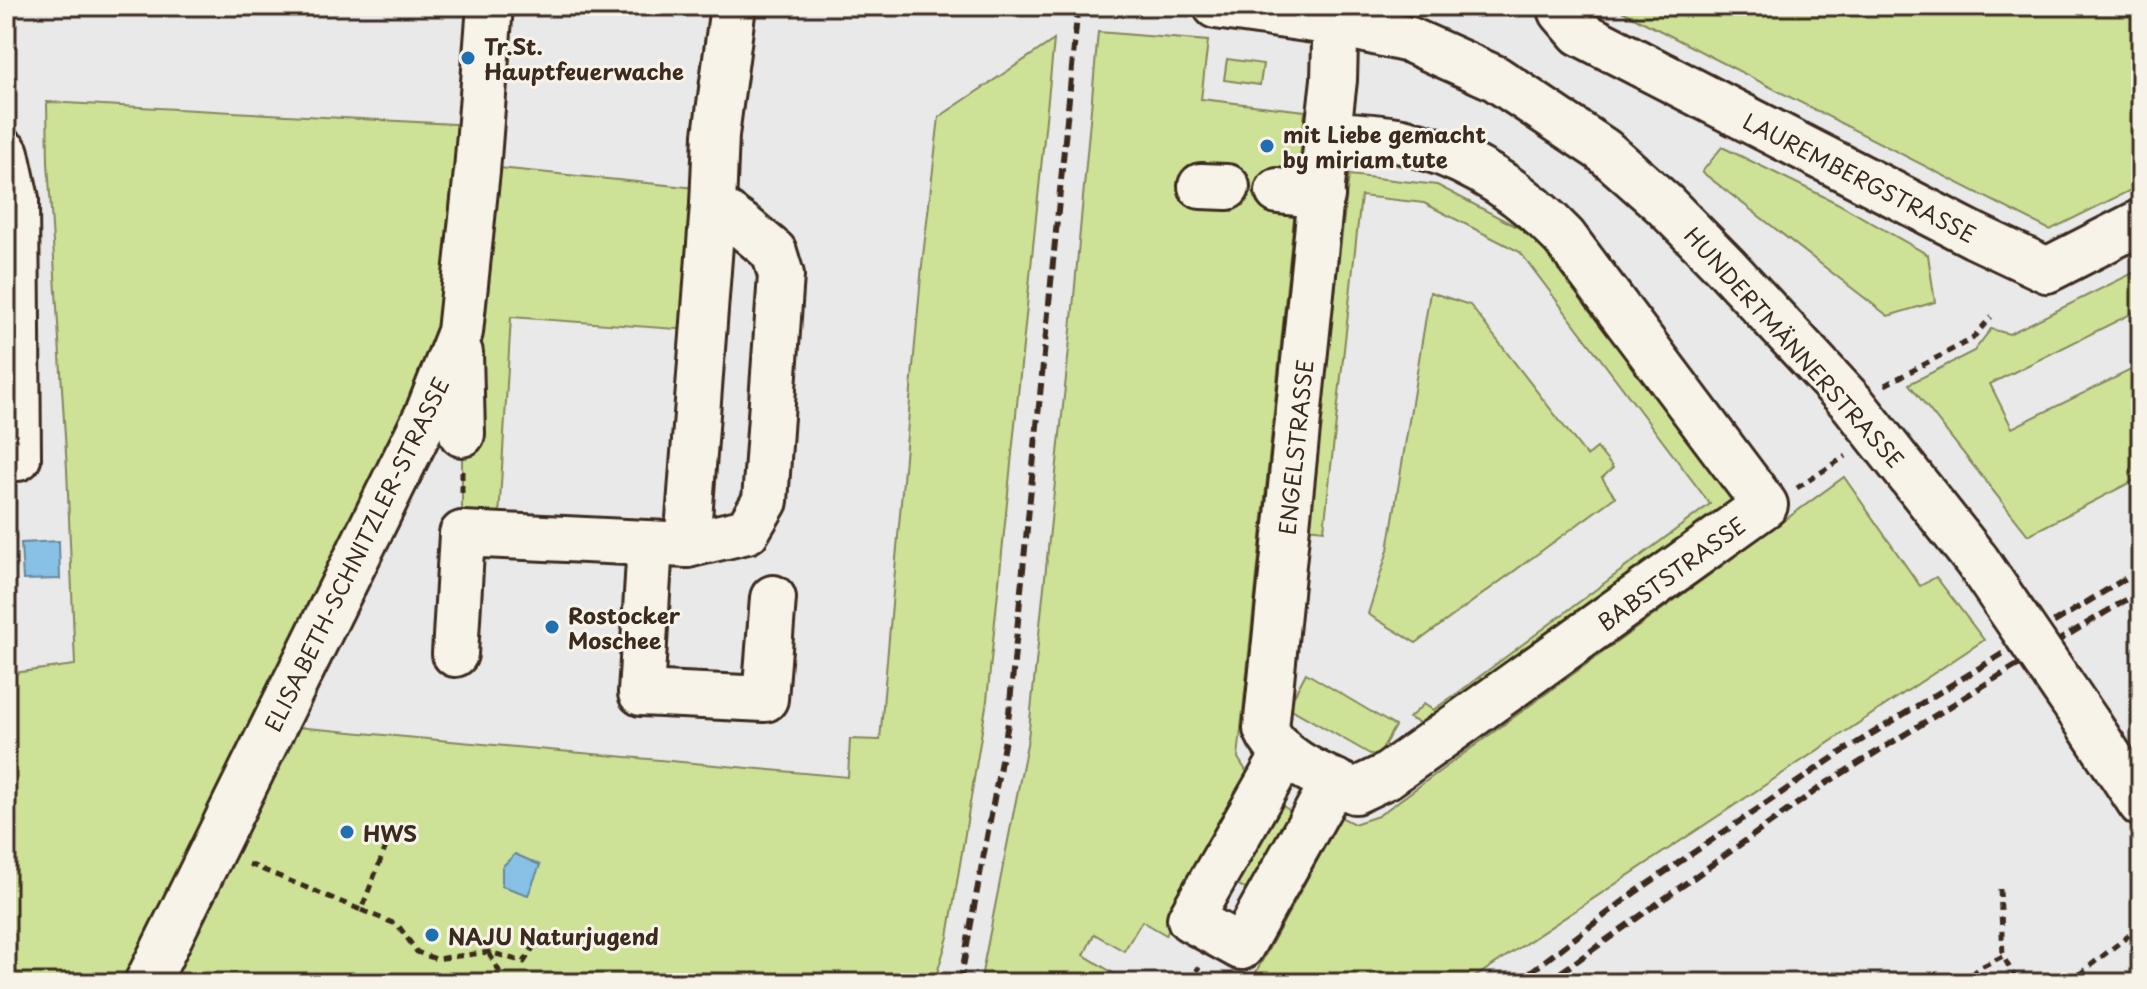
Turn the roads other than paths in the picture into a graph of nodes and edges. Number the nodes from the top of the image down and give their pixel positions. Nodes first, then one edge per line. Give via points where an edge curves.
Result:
1 (490, 6) edge
2 (733, 6) edge
3 (1216, 6) edge
4 (1335, 14) edge
5 (1570, 20) edge
6 (1328, 133) junction
7 (6, 153) edge
8 (1278, 191) dead end
9 (1322, 196) junction
10 (713, 205) junction
11 (2141, 222) edge
12 (460, 332) junction
13 (462, 434) road end
14 (6, 458) edge
15 (669, 545) junction
16 (773, 598) dead end
17 (330, 613) junction
18 (455, 654) dead end
19 (302, 728) dead end
20 (1284, 755) junction
21 (1334, 781) junction
22 (2141, 804) edge
23 (147, 983) edge

1 - 12 street, ELISABETH-SCHNITZLER-STRASSE
2 - 10 street via 716,135
3 - 4 street, HUNDERTMÄNNERSTRASSE
4 - 6 street, ENGELSTRASSE
4 - 22 street, HUNDERTMÄNNERSTRASSE, bridge via 1482,72 1603,150 1664,204 1853,404 1977,561
5 - 11 street, LAUREMBERGSTRASSE via 2047,270
6 - 9 street, ENGELSTRASSE
6 - 21 street, BABSTSTRASSE via 1401,141 1445,154 1519,195 1564,237 1765,505 1387,776 1355,791
7 - 14 street via 16,199 18,458
8 - 9 street
9 - 20 street, ENGELSTRASSE via 1266,729
10 - 15 street
10 - 15 street via 774,252 781,275 765,501 747,531
12 - 13 street
12 - 17 street, ELISABETH-SCHNITZLER-STRASSE via 428,413
15 - 16 street via 641,693 765,699
15 - 18 street via 462,534
17 - 19 street
17 - 23 street, ELISABETH-SCHNITZLER-STRASSE
20 - 21 street, BABSTSTRASSE
20 - 21 street via 1190,919 1241,947

